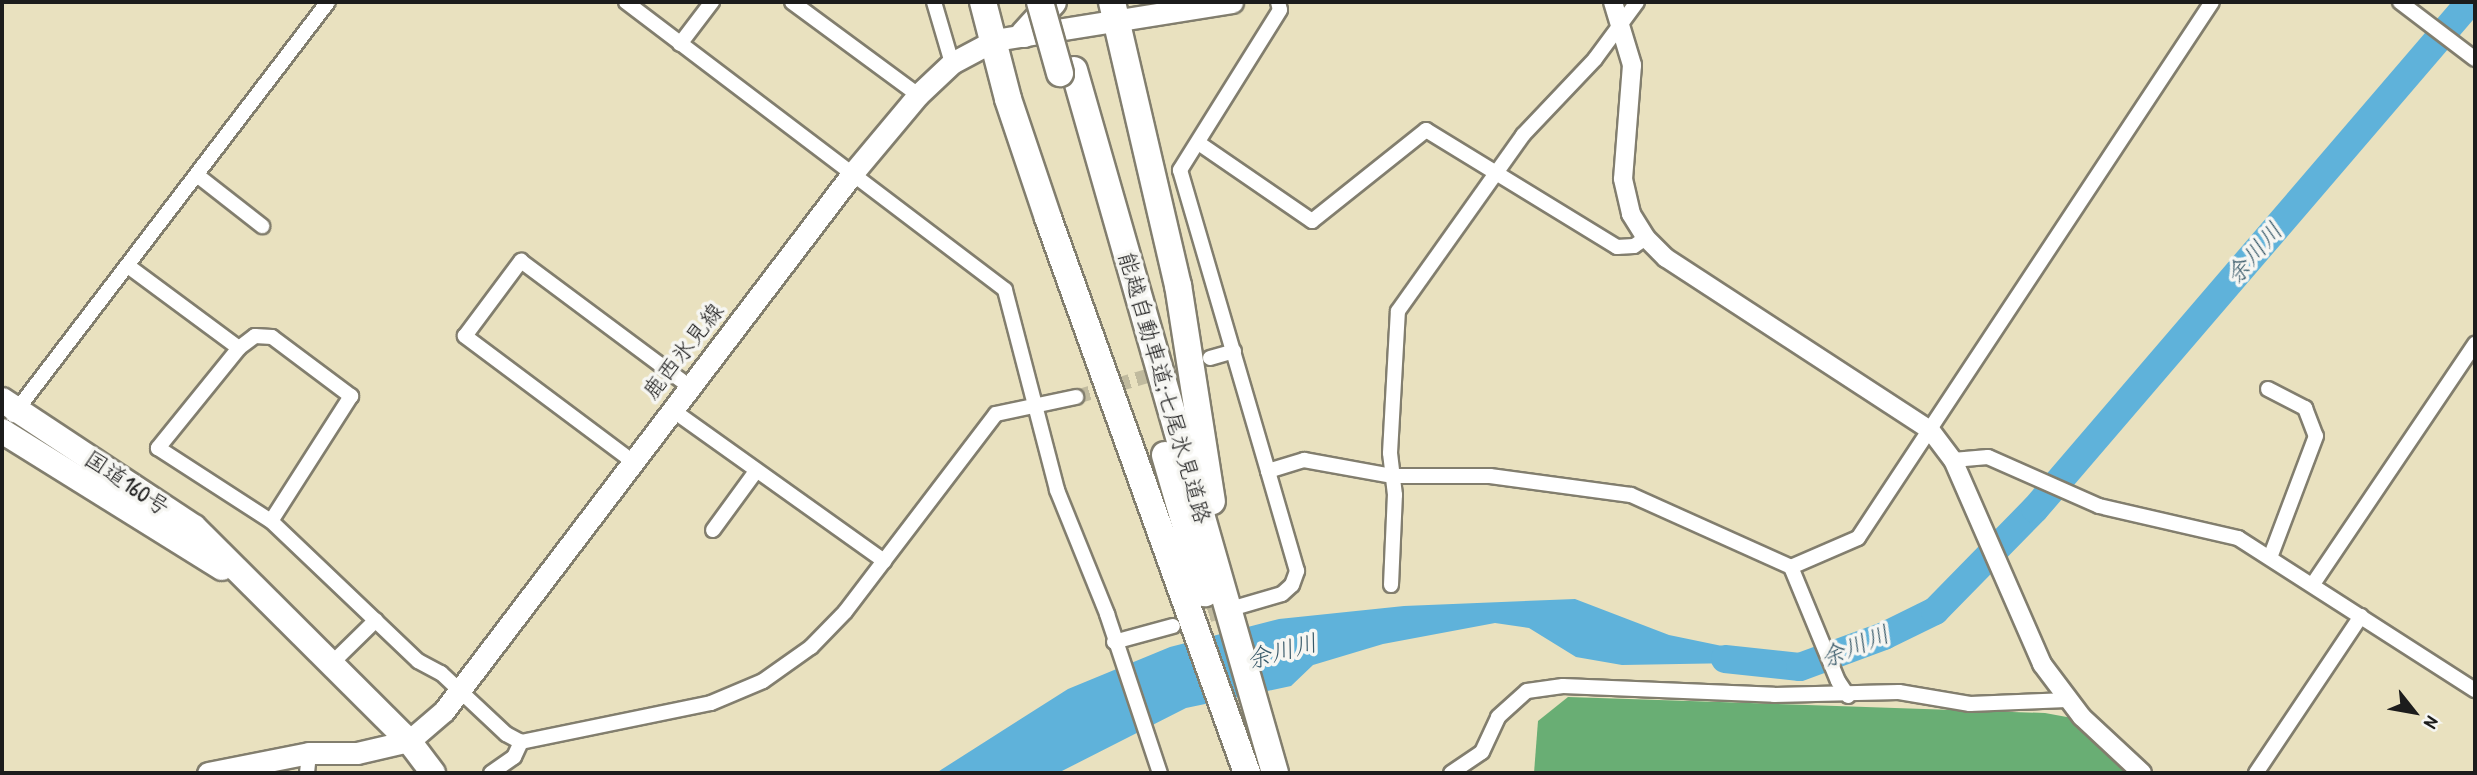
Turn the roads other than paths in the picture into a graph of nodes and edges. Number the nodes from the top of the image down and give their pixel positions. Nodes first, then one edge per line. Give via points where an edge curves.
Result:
1 (328, 2) edge
2 (626, 2) edge
3 (712, 2) edge
4 (792, 2) edge
5 (934, 2) edge
6 (983, 2) edge
7 (1040, 2) edge
8 (1054, 2) edge
9 (1278, 2) edge
10 (1613, 2) edge
11 (1637, 2) edge
12 (2212, 2) edge
13 (1225, 3) edge
14 (2405, 6) edge
15 (1115, 10) edge
16 (1622, 22) junction
17 (1024, 34) junction
18 (995, 40) junction
19 (680, 44) junction
20 (2473, 57) edge
21 (952, 63) junction
22 (1067, 71) junction
23 (918, 95) junction
24 (1200, 144) junction
25 (1498, 170) junction
26 (852, 174) junction
27 (197, 175) junction
28 (262, 226) dead end
29 (1646, 238) junction
30 (128, 266) junction
31 (2475, 344) edge
32 (239, 348) junction
33 (1234, 351) junction
34 (1210, 358) tunnel mouth
35 (689, 386) junction
36 (2267, 389) dead end
37 (1076, 397) tunnel mouth
38 (10, 405) edge
39 (1038, 407) junction
40 (671, 409) junction
41 (2, 430) edge
42 (1931, 430) junction
43 (1953, 460) junction
44 (632, 461) junction
45 (756, 471) junction
46 (1268, 471) junction
47 (1392, 476) junction
48 (271, 521) junction
49 (713, 530) dead end
50 (2270, 558) junction
51 (884, 561) junction
52 (1791, 566) junction
53 (241, 579) junction
54 (2313, 584) junction
55 (1391, 585) dead end
56 (2361, 616) junction
57 (1209, 618) junction
58 (376, 620) junction
59 (1116, 647) junction
60 (330, 664) junction
61 (2475, 690) edge
62 (463, 691) junction
63 (1849, 696) junction
64 (2069, 701) junction
65 (1240, 709) junction
66 (409, 741) junction
67 (521, 742) junction
68 (308, 763) edge
69 (208, 773) edge
70 (433, 773) edge
71 (491, 773) edge
72 (1160, 773) edge
73 (1247, 773) edge
74 (1254, 773) edge
75 (1275, 773) edge
76 (1451, 773) edge
77 (2142, 773) edge
78 (2256, 773) edge

1 - 27 street
2 - 19 street
3 - 19 street
4 - 23 street
5 - 21 street
6 - 18 highway
7 - 22 highway, 能越自動車道;七尾氷見道路, bridge
8 - 17 highway
8 - 22 highway, 能越自動車道;七尾氷見道路
9 - 24 street via 1280,10
10 - 16 street
11 - 16 street
12 - 42 street
13 - 15 main road, 鹿西氷見線
14 - 20 street
15 - 17 main road, 鹿西氷見線
15 - 57 highway via 1178,285
16 - 25 street
16 - 29 street via 1632,65 1623,178 1631,214
17 - 18 main road, 鹿西氷見線
18 - 21 main road, 鹿西氷見線
18 - 57 highway via 1048,218
19 - 26 street
21 - 23 main road, 鹿西氷見線
22 - 57 highway, 能越自動車道;七尾氷見道路
23 - 26 main road, 鹿西氷見線
24 - 25 street via 1312,221 1426,130
24 - 33 street via 1180,170
25 - 29 street via 1617,247 1634,246
25 - 47 street via 1398,311
26 - 35 main road, 鹿西氷見線
26 - 39 street via 1005,290
27 - 28 street
27 - 30 street
29 - 42 street via 1666,258
30 - 32 street
30 - 38 street
31 - 54 street
32 - 48 street via 158,447
32 - 48 street via 255,335 272,337 351,396
33 - 34 street
33 - 46 street
35 - 40 main road, 鹿西氷見線
35 - 44 street via 521,261 465,335
36 - 50 street via 2305,408 2316,436
37 - 39 street
38 - 41 street
38 - 53 highway, 国道160号 via 194,527
39 - 51 street via 996,414
39 - 59 street via 1058,490
40 - 44 main road, 鹿西氷見線
40 - 45 street
41 - 53 highway, 国道160号
42 - 43 street
42 - 52 street via 1858,538
43 - 50 street via 1988,457 2099,506 2238,538
43 - 64 street via 2012,603 2042,664
44 - 62 main road, 鹿西氷見線
45 - 49 street
45 - 51 street
46 - 47 street via 1304,460
46 - 57 street via 1297,571 1292,584 1282,594
47 - 52 street via 1490,476 1631,495
47 - 55 street
48 - 58 street
50 - 54 street
51 - 67 street via 811,647 763,681 712,703
52 - 63 street via 1838,681
53 - 60 highway, 国道160号
54 - 56 street
56 - 61 street
56 - 78 street
57 - 59 street
57 - 65 highway, 能越自動車道;七尾氷見道路
58 - 60 street
58 - 62 street via 418,660
59 - 72 street
60 - 66 highway, 国道160号
62 - 66 main road, 鹿西氷見線
62 - 67 street via 506,734
63 - 64 street via 1899,691 1970,704
63 - 76 street via 1563,686 1527,691 1498,718 1482,752
64 - 77 street
65 - 73 highway
65 - 74 highway, 能越自動車道;七尾氷見道路
65 - 75 highway, 能越自動車道;七尾氷見道路
66 - 68 main road, 鹿西氷見線
66 - 70 highway, 国道160号
67 - 71 street via 514,757
68 - 69 main road, 鹿西氷見線

